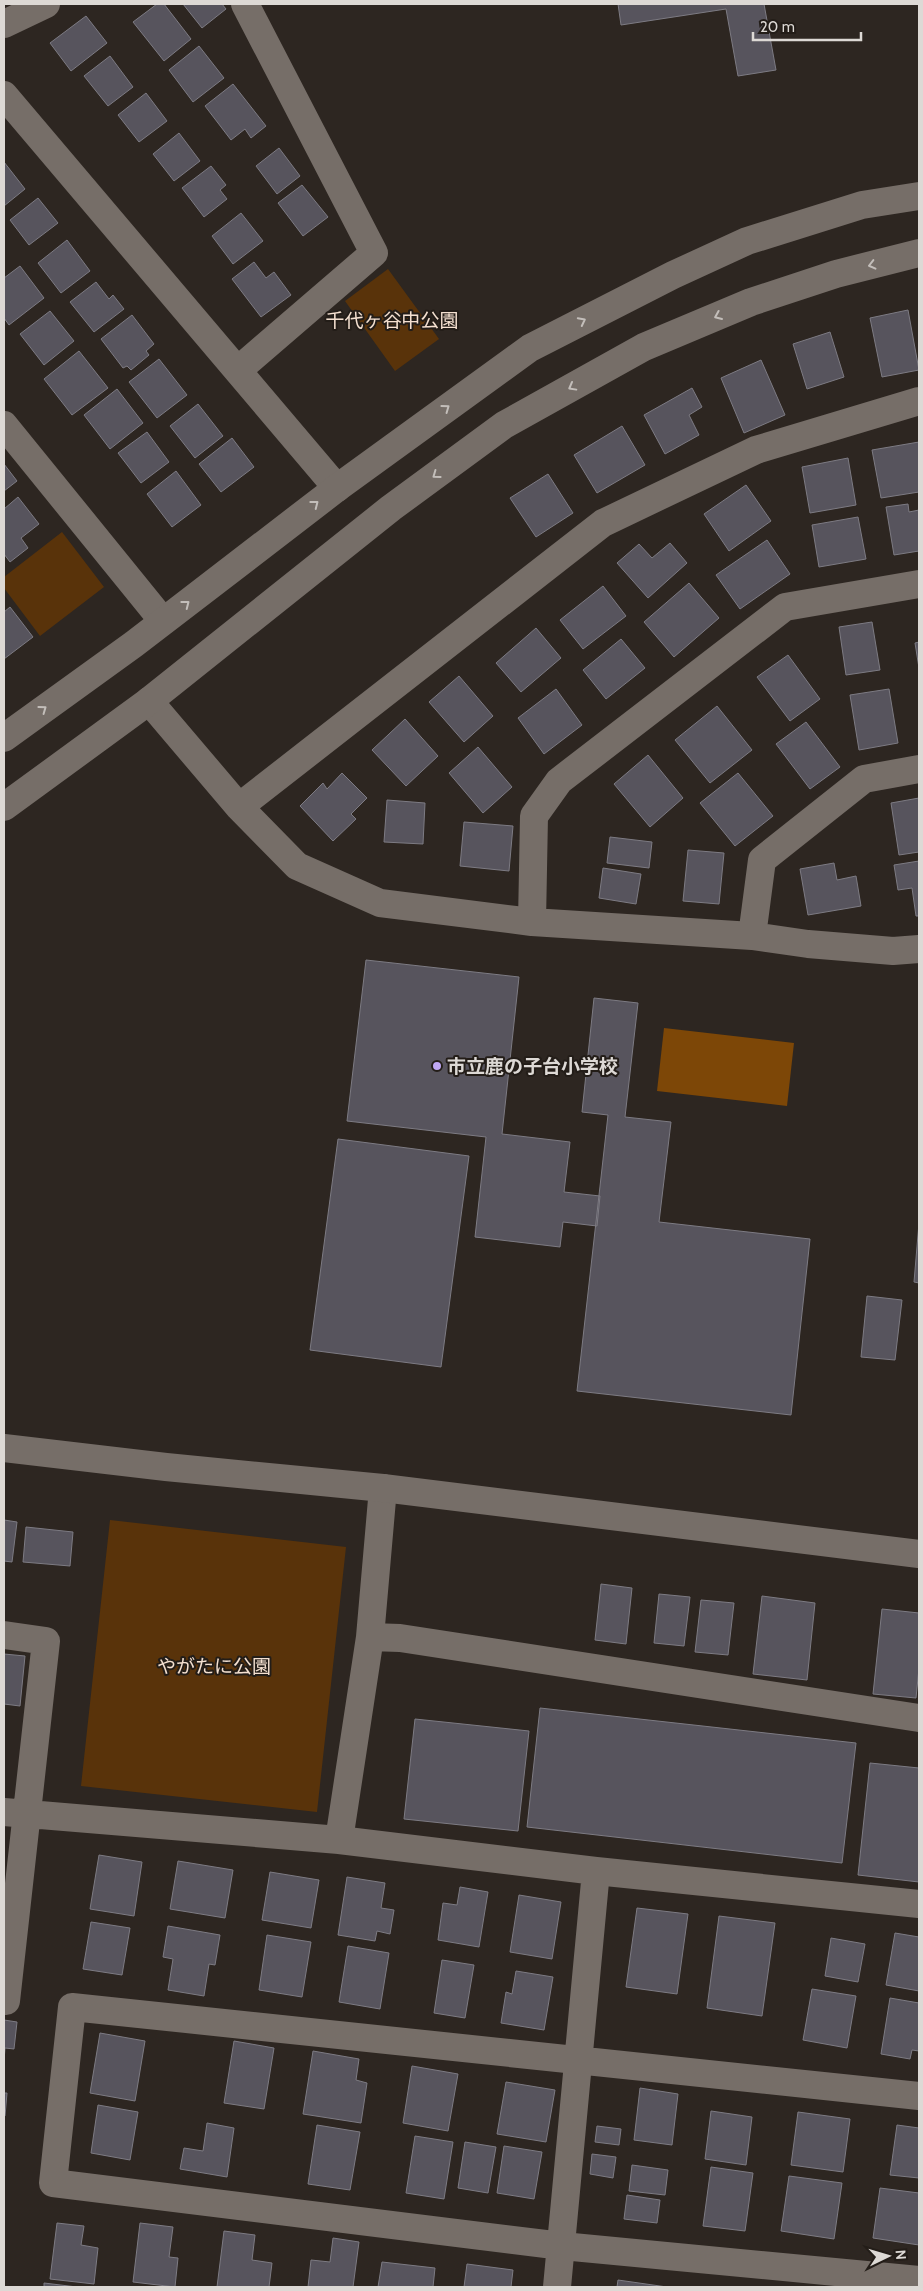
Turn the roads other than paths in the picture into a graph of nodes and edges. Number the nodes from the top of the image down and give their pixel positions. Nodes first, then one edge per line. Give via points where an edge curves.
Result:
1 (46, 4) edge
2 (245, 4) edge
3 (4, 24) edge
4 (4, 95) edge
5 (919, 196) edge
6 (919, 253) edge
7 (238, 370) junction
8 (919, 401) edge
9 (4, 424) edge
10 (337, 488) junction
11 (919, 584) edge
12 (163, 621) junction
13 (149, 700) junction
14 (4, 738) edge
15 (919, 769) edge
16 (4, 807) edge
17 (239, 807) junction
18 (532, 922) junction
19 (752, 936) junction
20 (919, 948) edge
21 (4, 1448) edge
22 (383, 1488) junction
23 (919, 1554) edge
24 (4, 1635) edge
25 (370, 1637) junction
26 (919, 1718) edge
27 (15, 1813) edge
28 (339, 1840) junction
29 (596, 1871) junction
30 (919, 1904) edge
31 (4, 2000) edge
32 (578, 2060) junction
33 (919, 2096) edge
34 (562, 2246) junction
35 (919, 2280) edge
36 (557, 2287) edge

1 - 3 street
2 - 7 street via 374,253
4 - 7 street
10 -> 5 street via 530,348 673,275 747,241 862,205
6 -> 13 street via 836,274 752,302 644,347 504,425 391,508
7 - 10 street
8 - 17 street via 756,450 604,523
9 - 12 street
12 -> 10 street
11 - 18 street via 785,607 559,781 534,816
14 -> 12 street
13 - 16 street
13 - 17 street
15 - 19 street via 864,779 762,860
17 - 18 street via 297,866 380,903
18 - 19 street
19 - 20 street via 893,951
21 - 22 street
22 - 23 street
22 - 25 street
24 - 27 street via 46,1641
25 - 26 street via 400,1638
25 - 28 street
27 - 28 street
27 - 31 street
28 - 29 street
29 - 30 street
29 - 32 street
32 - 33 street
32 - 34 street
32 - 34 street via 72,2007 53,2183
34 - 35 street
34 - 36 street

